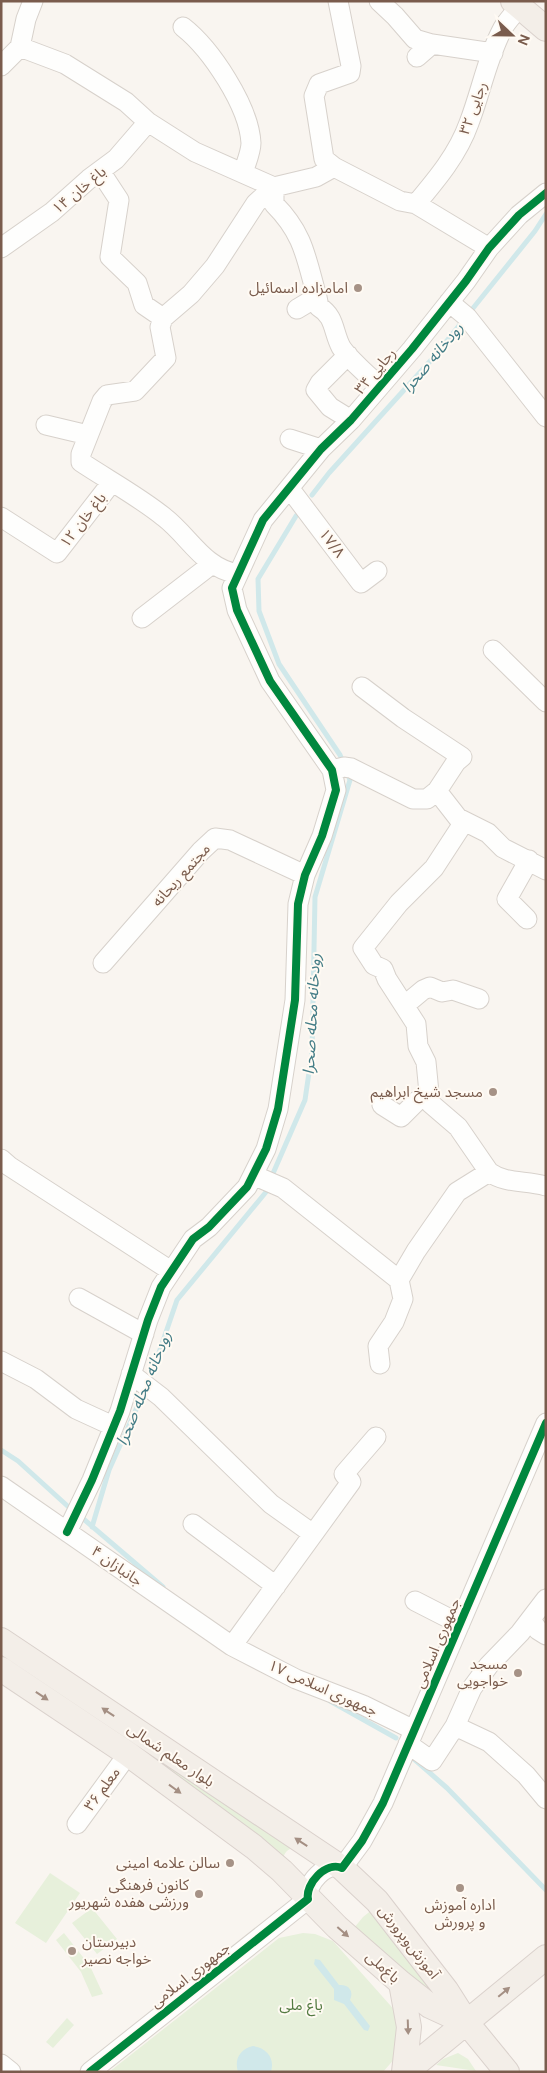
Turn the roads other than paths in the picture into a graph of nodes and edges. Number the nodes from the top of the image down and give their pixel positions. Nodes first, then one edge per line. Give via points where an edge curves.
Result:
1 (34, 1) edge
2 (338, 1) edge
3 (379, 1) edge
4 (519, 3) edge
5 (183, 27) dead end
6 (546, 29) edge
7 (432, 44) junction
8 (20, 47) junction
9 (493, 53) junction
10 (417, 57) dead end
11 (1, 66) edge
12 (148, 122) junction
13 (334, 167) junction
14 (100, 171) junction
15 (243, 173) junction
16 (274, 187) junction
17 (546, 193) edge
18 (416, 204) junction
19 (1, 248) edge
20 (489, 248) junction
21 (317, 297) junction
22 (450, 303) junction
23 (297, 309) dead end
24 (163, 318) junction
25 (348, 355) junction
26 (381, 385) junction
27 (546, 417) edge
28 (351, 420) junction
29 (46, 425) dead end
30 (88, 435) junction
31 (290, 439) dead end
32 (321, 449) junction
33 (112, 482) junction
34 (290, 489) junction
35 (1, 517) edge
36 (212, 564) junction
37 (377, 571) dead end
38 (238, 574) junction
39 (142, 618) dead end
40 (493, 650) dead end
41 (362, 687) dead end
42 (546, 702) edge
43 (342, 768) junction
44 (437, 791) junction
45 (464, 822) junction
46 (528, 860) junction
47 (546, 870) edge
48 (305, 875) junction
49 (527, 918) dead end
50 (102, 963) dead end
51 (479, 999) dead end
52 (405, 1005) junction
53 (430, 1095) junction
54 (382, 1105) dead end
55 (1, 1159) edge
56 (489, 1172) junction
57 (254, 1175) junction
58 (546, 1186) edge
59 (171, 1271) junction
60 (399, 1280) junction
61 (79, 1298) dead end
62 (144, 1334) junction
63 (1, 1361) edge
64 (380, 1364) dead end
65 (132, 1375) junction
66 (546, 1423) edge
67 (113, 1426) junction
68 (376, 1437) dead end
69 (1, 1486) edge
70 (193, 1524) dead end
71 (67, 1532) junction
72 (313, 1534) junction
73 (276, 1586) junction
74 (546, 1599) edge
75 (415, 1601) dead end
76 (531, 1620) junction
77 (460, 1624) junction
78 (546, 1635) edge
79 (1, 1640) edge
80 (232, 1646) junction
81 (1, 1669) edge
82 (455, 1726) junction
83 (411, 1737) junction
84 (128, 1754) junction
85 (546, 1799) edge
86 (77, 1824) dead end
87 (342, 1868) junction
88 (308, 1899) junction
89 (546, 1957) edge
90 (401, 1983) junction
91 (438, 1998) junction
92 (467, 2023) junction
93 (1, 2064) edge
94 (11, 2072) edge
95 (90, 2072) edge
96 (405, 2072) edge
97 (507, 2072) edge

1 - 8 street
2 - 13 street via 350,73 319,84 314,96 324,159
3 - 7 street via 415,39
4 - 6 main road
4 - 9 street, رجایی ۳۲ via 503,28
5 - 15 street via 203,44 230,84 245,114 251,146
7 - 9 street
7 - 10 street
8 - 11 street
8 - 12 street via 65,64 126,102
9 - 18 street, رجایی ۳۲ via 458,147 444,171
12 - 14 street, باغ خان ۱۴ via 116,159
12 - 15 street via 195,152
13 - 16 street via 316,177
13 - 18 street via 400,201
14 - 19 street, باغ خان ۱۴ via 52,212
14 - 24 street via 118,200 110,257 137,283 144,305
15 - 16 street
16 - 21 street via 274,204 302,240
16 - 24 street via 256,203 215,266 191,294
17 - 20 street, رجایی ۳۴ via 519,215
18 - 20 street
20 - 22 street, رجایی ۳۴
21 - 23 street
21 - 25 street via 319,307 327,312 342,349
22 - 26 street, رجایی ۳۴
22 - 27 street via 467,318
24 - 30 street via 160,327 166,358 134,391 107,395
25 - 26 street via 372,381
25 - 28 street via 316,390 330,407
26 - 28 street, رجایی ۳۴
28 - 32 street, رجایی ۳۴
29 - 30 street
30 - 33 street via 81,462
31 - 32 street
32 - 34 street, رجایی ۳۴
33 - 35 street, باغ خان ۱۲ via 57,553
33 - 36 street via 166,518
34 - 37 street, ۱۷/۸ via 361,583
34 - 38 street, رجایی ۳۴ via 263,520
36 - 38 street via 223,572
36 - 39 street
38 - 43 street, رجایی ۳۴ via 232,588 237,610 270,681
40 - 42 street
41 - 44 street via 462,757
43 - 44 street via 413,799 426,800
43 - 48 street via 322,836
44 - 45 street
45 - 46 street via 488,833 503,848
45 - 52 street via 434,868 399,903 363,948 374,965 383,969
46 - 47 street
46 - 49 street via 507,899
48 - 50 street, مجتمع ریحانه via 230,840 215,838
48 - 57 street via 298,904 295,1000 278,1109
51 - 52 street via 430,987
52 - 53 street via 416,1024
53 - 54 street via 417,1101 401,1117
53 - 56 street via 430,1103 458,1127
55 - 59 street
56 - 58 street via 500,1179
56 - 60 street via 457,1192
57 - 59 street via 247,1187 193,1239
57 - 60 street via 283,1188
59 - 62 street via 161,1287
60 - 64 street via 403,1299 394,1322 378,1346
61 - 62 street
62 - 65 street
63 - 67 street via 36,1379 76,1409
65 - 67 street
65 - 72 street via 161,1397 271,1504
66 - 77 street, جمهوری اسلامی
67 - 71 street
68 - 72 street via 344,1474 351,1482
69 - 71 street, جانبازان ۴
70 - 73 street
71 - 80 street, جانبازان ۴
72 - 73 street
73 - 80 street
74 - 76 street
75 - 77 street
76 - 78 street
76 - 82 street via 489,1664 472,1688
77 - 83 street, جمهوری اسلامی
87 -> 79 main road, بلوار معلم شمالی
80 - 83 street, جمهوری اسلامی ۱۷ via 296,1679 363,1705
81 -> 84 main road, بلوار معلم شمالی
82 - 83 street, جمهوری اسلامی ۱۷ via 432,1761
82 - 85 street via 489,1742 526,1775
83 - 87 street, جمهوری اسلامی via 383,1803 362,1842
84 - 86 street, معلم ۳۶
84 -> 88 main road, بلوار معلم شمالی via 254,1846
87 - 88 street via 331,1868 317,1876 309,1887
87 - 91 main road, آموزش‌و‌پرورش via 377,1901
88 -> 90 main road, باغ‌ملی
88 - 95 street, جمهوری اسلامی
92 -> 89 main road
90 - 91 main road, باغ‌ملی
90 -> 96 main road via 409,2027
91 - 92 main road, آموزش‌و‌پرورش
92 - 96 main road
92 - 97 main road, آموزش‌و‌پرورش
93 - 94 street

